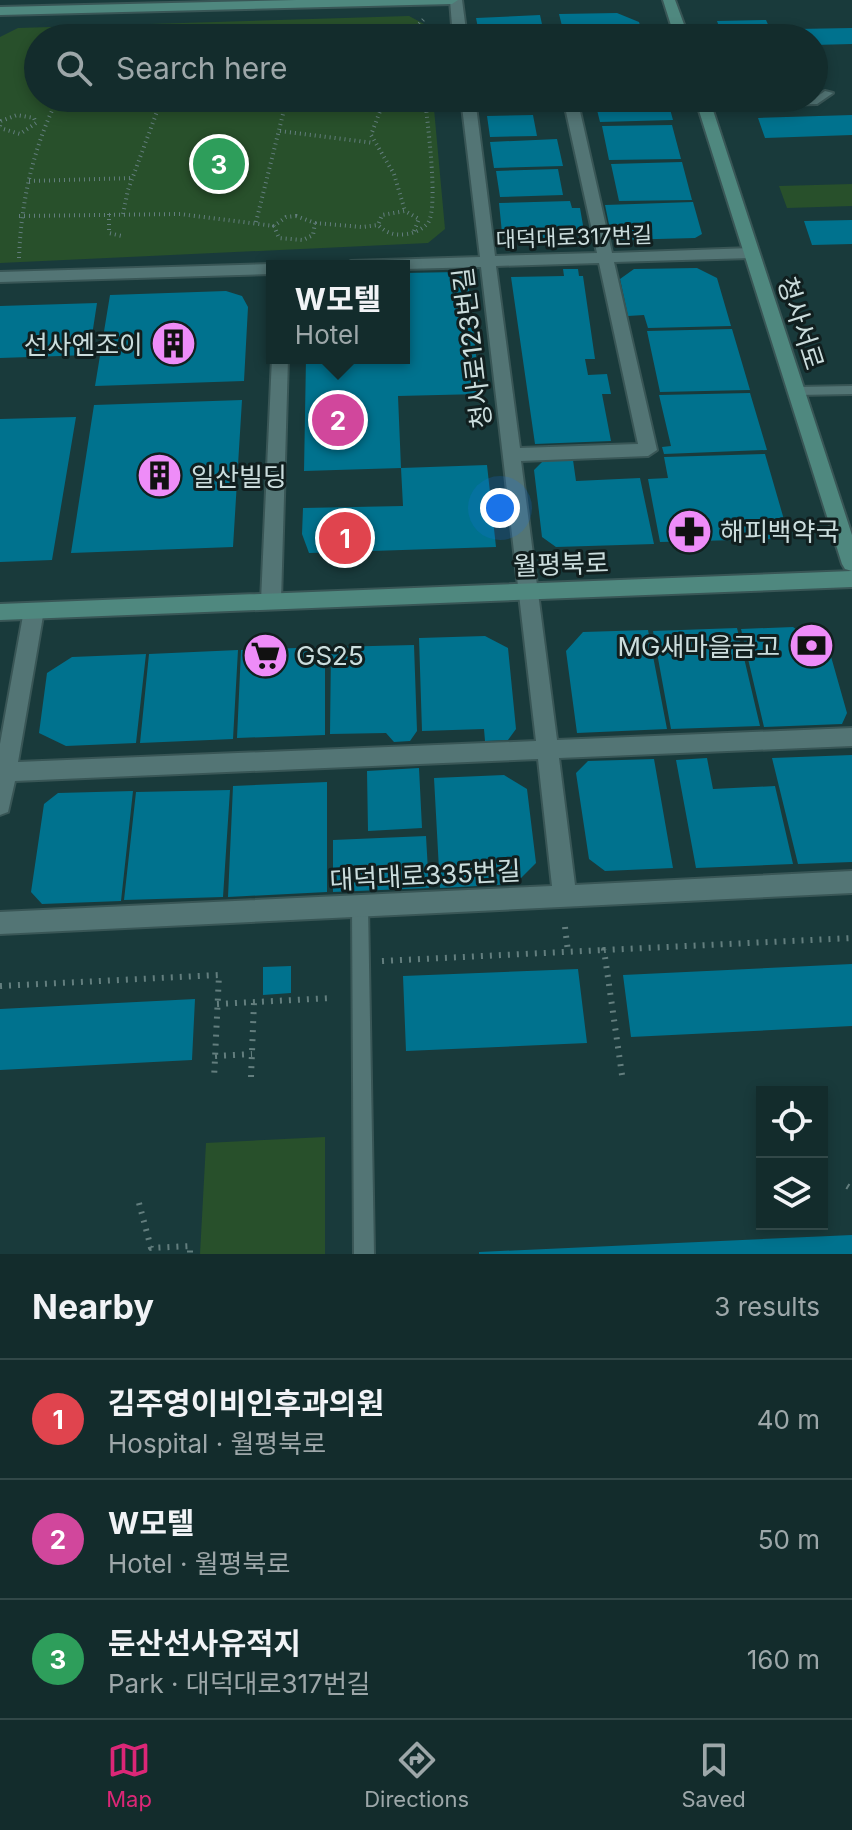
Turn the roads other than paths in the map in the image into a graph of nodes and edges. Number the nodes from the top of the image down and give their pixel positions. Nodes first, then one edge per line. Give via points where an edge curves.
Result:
1 (454, 0) edge
2 (669, 0) edge
3 (0, 11) edge
4 (458, 24) edge
5 (677, 24) edge
6 (470, 112) edge
7 (573, 112) edge
8 (706, 112) edge
9 (751, 253) junction
10 (605, 258) junction
11 (488, 262) junction
12 (410, 264) edge
13 (266, 269) edge
14 (0, 277) edge
15 (280, 364) edge
16 (852, 390) edge
17 (797, 391) junction
18 (512, 455) junction
19 (852, 564) edge
20 (852, 579) edge
21 (529, 591) junction
22 (271, 601) junction
23 (34, 610) junction
24 (0, 612) edge
25 (852, 737) edge
26 (548, 749) junction
27 (6, 772) junction
28 (0, 805) edge
29 (852, 882) edge
30 (565, 895) junction
31 (360, 906) junction
32 (0, 923) edge
33 (364, 1254) edge

1 - 3 street
1 - 4 street
2 - 5 street
6 - 11 street, 청사로123번길
7 - 10 street
8 - 9 street, 청사서로
9 - 10 street, 대덕대로317번길
9 - 17 street, 청사서로
10 - 11 street, 대덕대로317번길
10 - 18 street via 648,450
11 - 12 street, 대덕대로317번길
11 - 18 street, 청사로123번길
13 - 14 street
15 - 22 street
16 - 17 lane
17 - 19 street, 청사서로
18 - 21 street, 청사로123번길
20 - 21 street, 월평북로
21 - 22 street, 월평북로
21 - 26 street, 청사로123번길
22 - 23 street, 월평북로
23 - 24 street, 월평북로
23 - 27 street
25 - 26 street
26 - 27 street
26 - 30 street, 청사로123번길
27 - 28 street
29 - 30 street, 대덕대로335번길
30 - 31 street, 대덕대로335번길
31 - 32 street, 대덕대로335번길
31 - 33 lane

